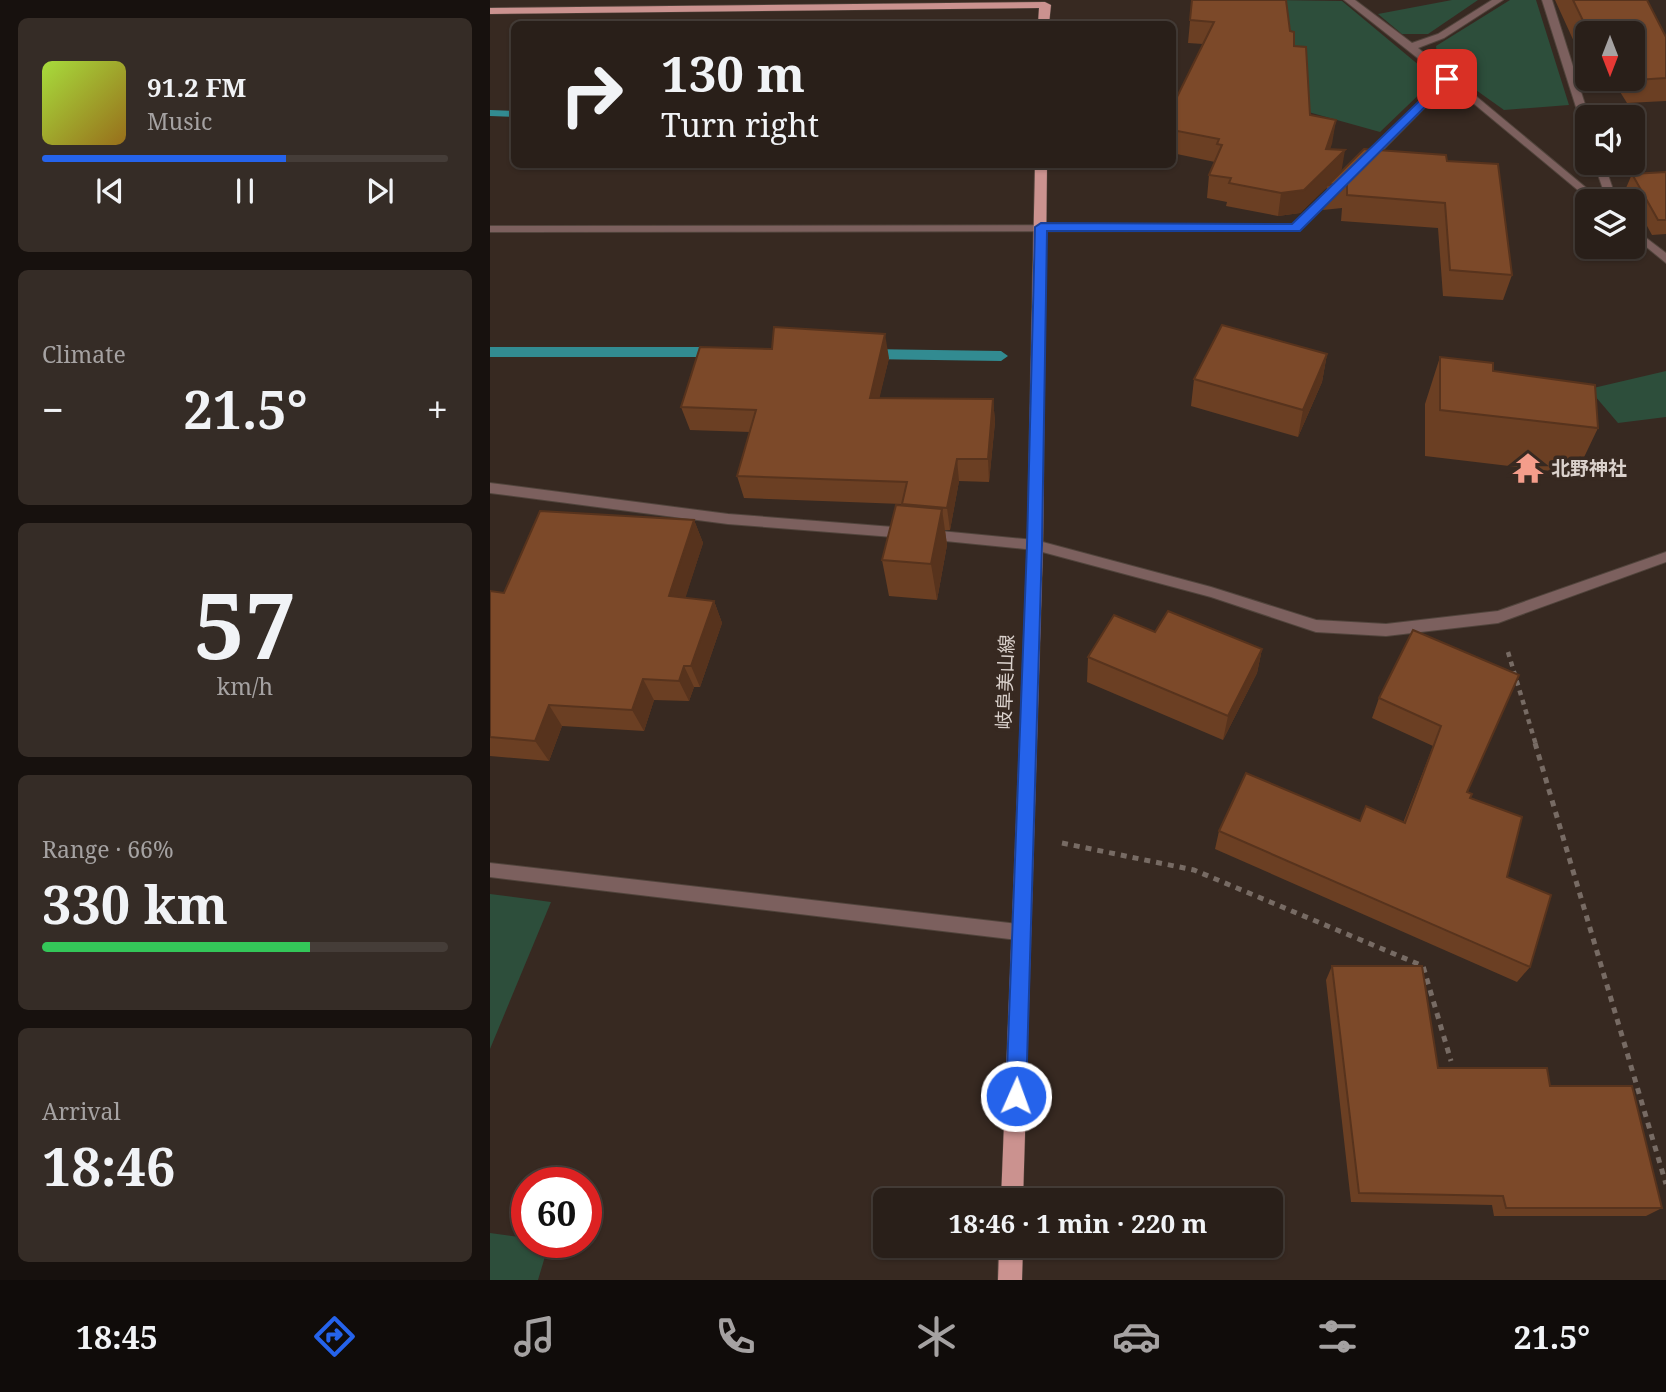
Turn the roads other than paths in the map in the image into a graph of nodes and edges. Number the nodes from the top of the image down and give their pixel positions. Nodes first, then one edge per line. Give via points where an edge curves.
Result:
1 (1349, 0) edge
2 (1498, 0) edge
3 (1547, 0) edge
4 (490, 11) edge
5 (1044, 21) edge
6 (1411, 47) junction
7 (1447, 79) junction
8 (1580, 105) edge
9 (1041, 168) edge
10 (1353, 174) edge
11 (1343, 183) edge
12 (1582, 189) edge
13 (1041, 227) junction
14 (490, 229) edge
15 (1645, 241) edge
16 (1666, 259) edge
17 (490, 488) edge
18 (1035, 545) junction
19 (1666, 557) edge
20 (490, 870) edge
21 (1019, 932) junction
22 (1012, 1188) edge
23 (1011, 1258) edge
24 (1010, 1280) edge

1 - 6 street
2 - 6 street via 1441,36
3 - 8 street
4 - 5 main road via 1045,5
6 - 7 street
7 - 10 street
7 - 12 street
9 - 13 main road, 岐阜美山線
11 - 13 street via 1295,228
13 - 14 street
13 - 18 main road, 岐阜美山線
15 - 16 street
17 - 18 street via 728,519
18 - 19 street via 1211,592 1316,626 1386,630 1498,617
18 - 21 main road, 岐阜美山線
20 - 21 street
21 - 22 main road, 岐阜美山線
23 - 24 main road

